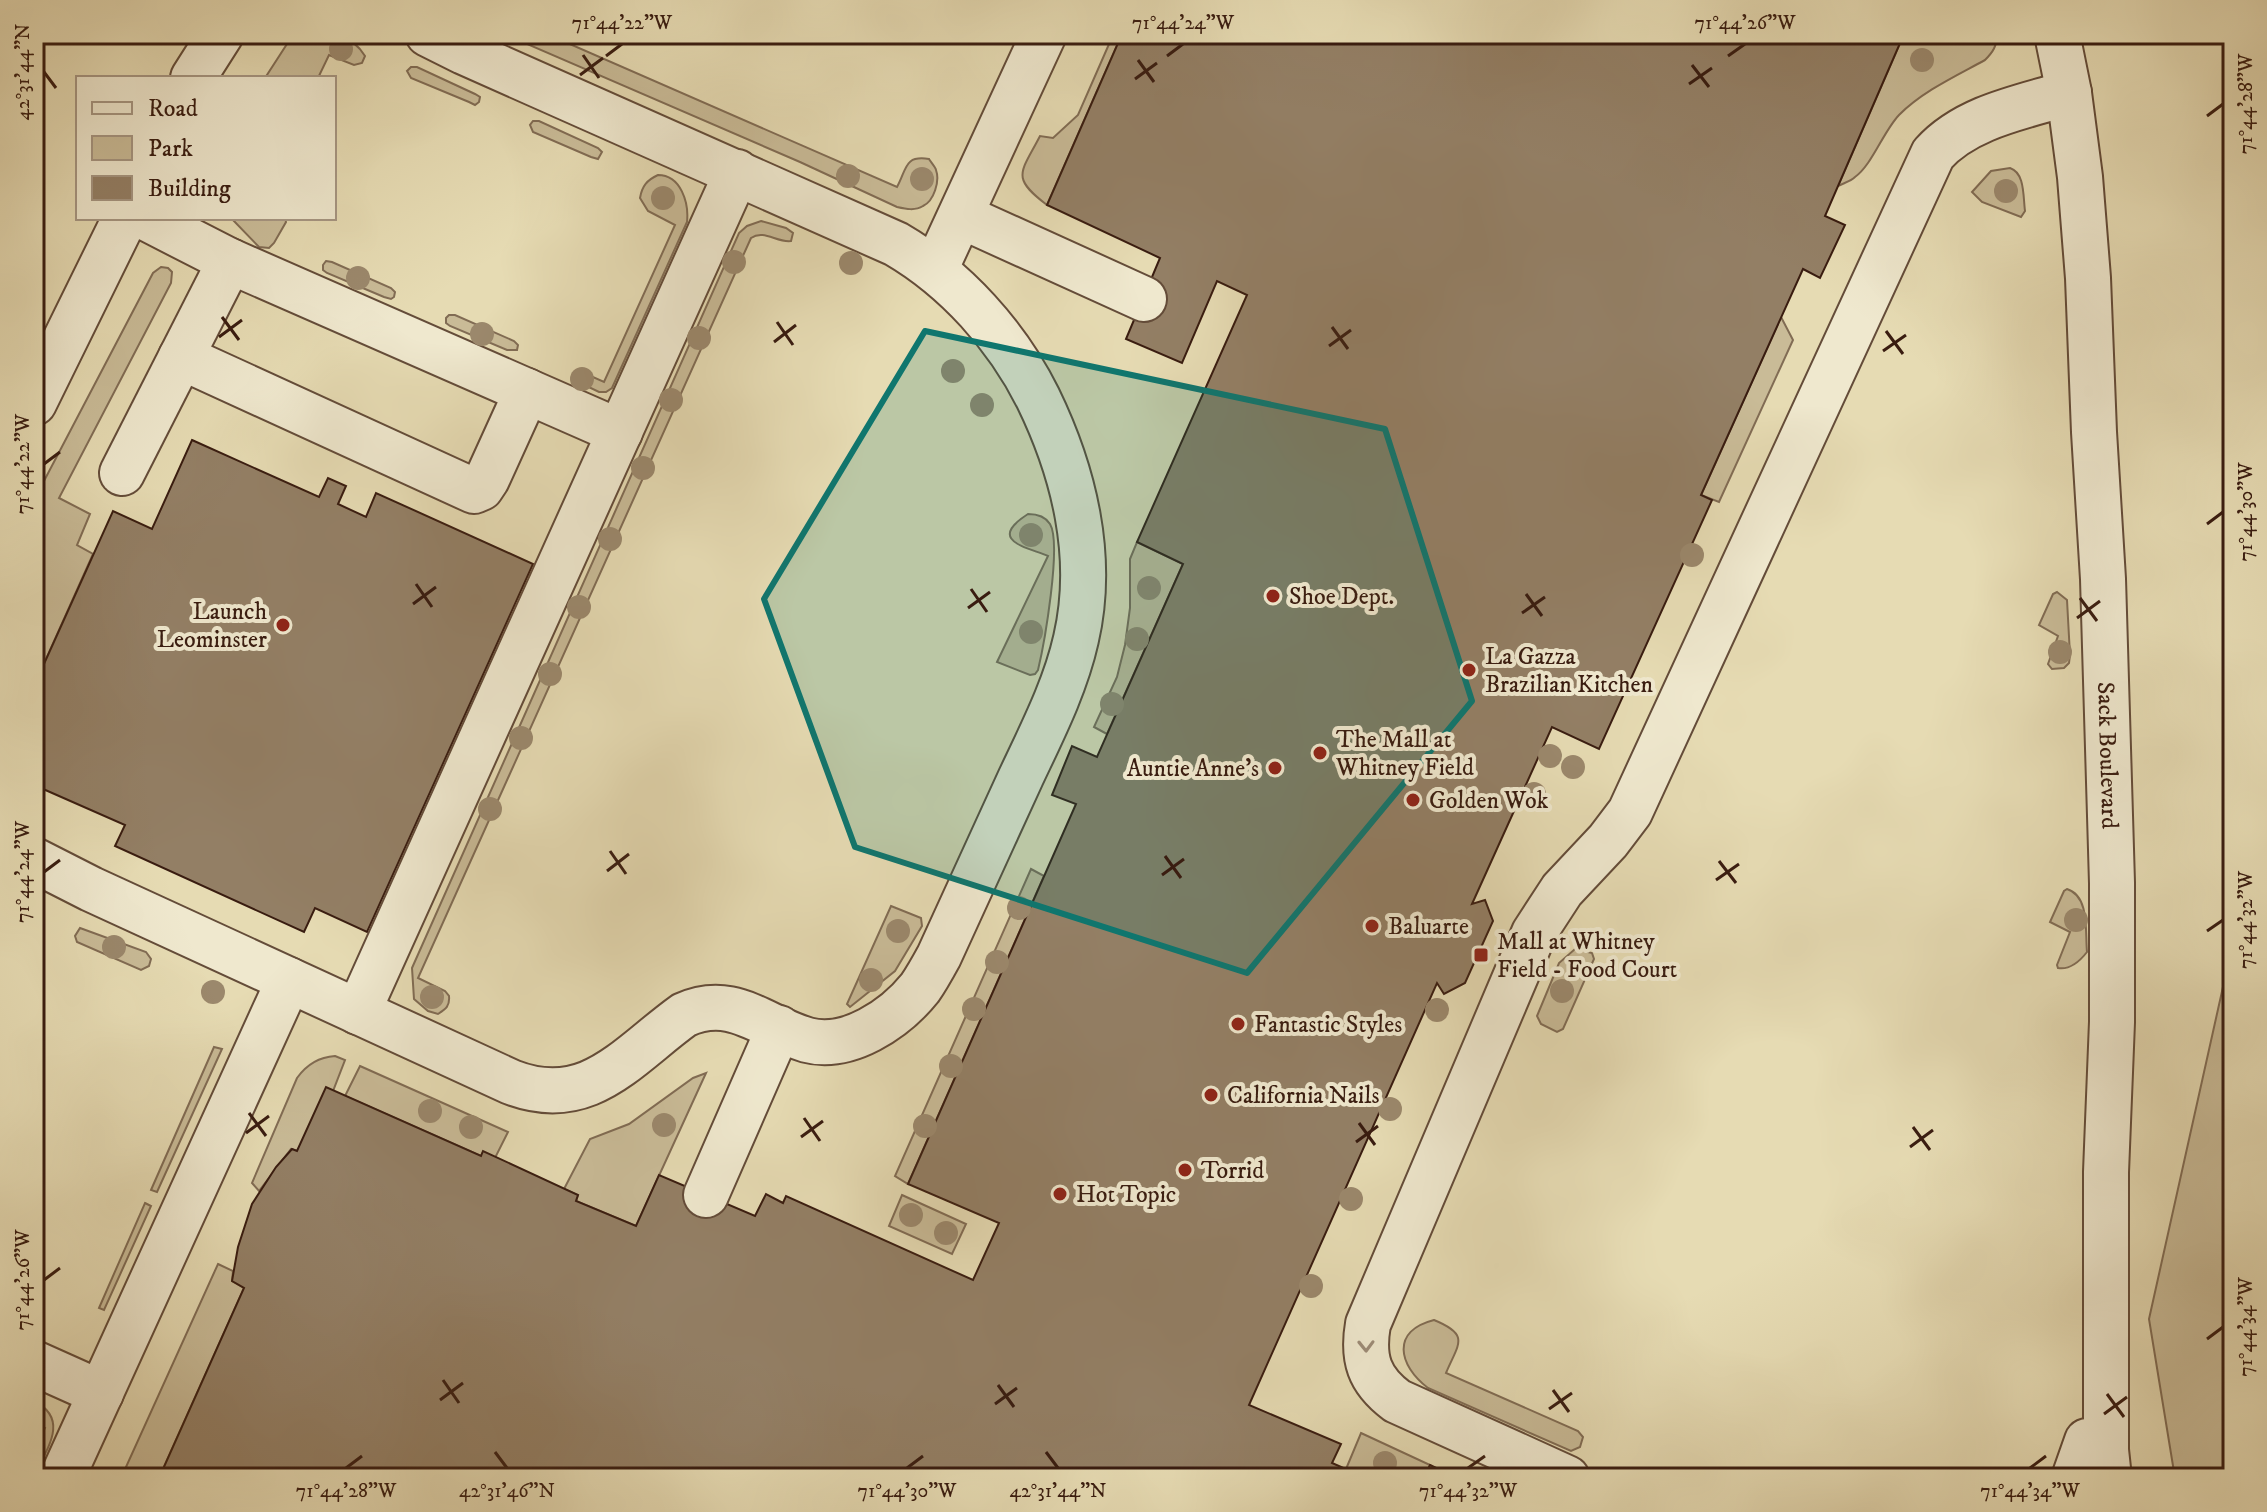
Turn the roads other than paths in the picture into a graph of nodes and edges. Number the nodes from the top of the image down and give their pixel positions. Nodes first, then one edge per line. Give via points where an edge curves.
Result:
1 (221, 34) edge
2 (428, 34) edge
3 (1044, 34) edge
4 (2057, 34) edge
5 (194, 76) edge
6 (2069, 93) junction
7 (737, 172) junction
8 (961, 216) junction
9 (124, 220) edge
10 (150, 220) edge
11 (230, 261) junction
12 (935, 270) junction
13 (1144, 299) dead end
14 (181, 357) junction
15 (527, 391) junction
16 (34, 403) edge
17 (620, 432) junction
18 (122, 473) dead end
19 (34, 860) edge
20 (289, 980) junction
21 (358, 1012) junction
22 (779, 1028) junction
23 (706, 1195) dead end
24 (34, 1363) edge
25 (101, 1393) junction
26 (62, 1478) edge
27 (1567, 1478) edge
28 (2109, 1478) edge

1 - 5 street
2 - 7 street
3 - 8 street
4 - 6 street, Sack Boulevard
6 -> 27 street via 1977,123 1943,142 1933,154 1630,812 1562,890 1534,933 1368,1324 1365,1342 1371,1373 1397,1401
6 - 28 street, Sack Boulevard via 2088,278 2107,715 2112,1006 2106,1172
7 - 12 street via 896,244
7 - 17 street
8 - 12 street
8 - 13 street
9 - 16 street
10 - 11 street
11 - 14 street
11 - 15 street
12 - 22 street via 1004,342 1058,444 1083,549 1077,638 1051,712 921,986 886,1019 847,1038 808,1040
14 - 15 street via 474,491 487,479
14 - 18 street
15 - 17 street
17 - 21 street
19 - 20 street
20 - 21 street
20 - 25 street
21 - 22 street via 511,1082 551,1092 588,1085 697,1009 724,1007
22 - 23 street
24 - 25 street
25 - 26 street

